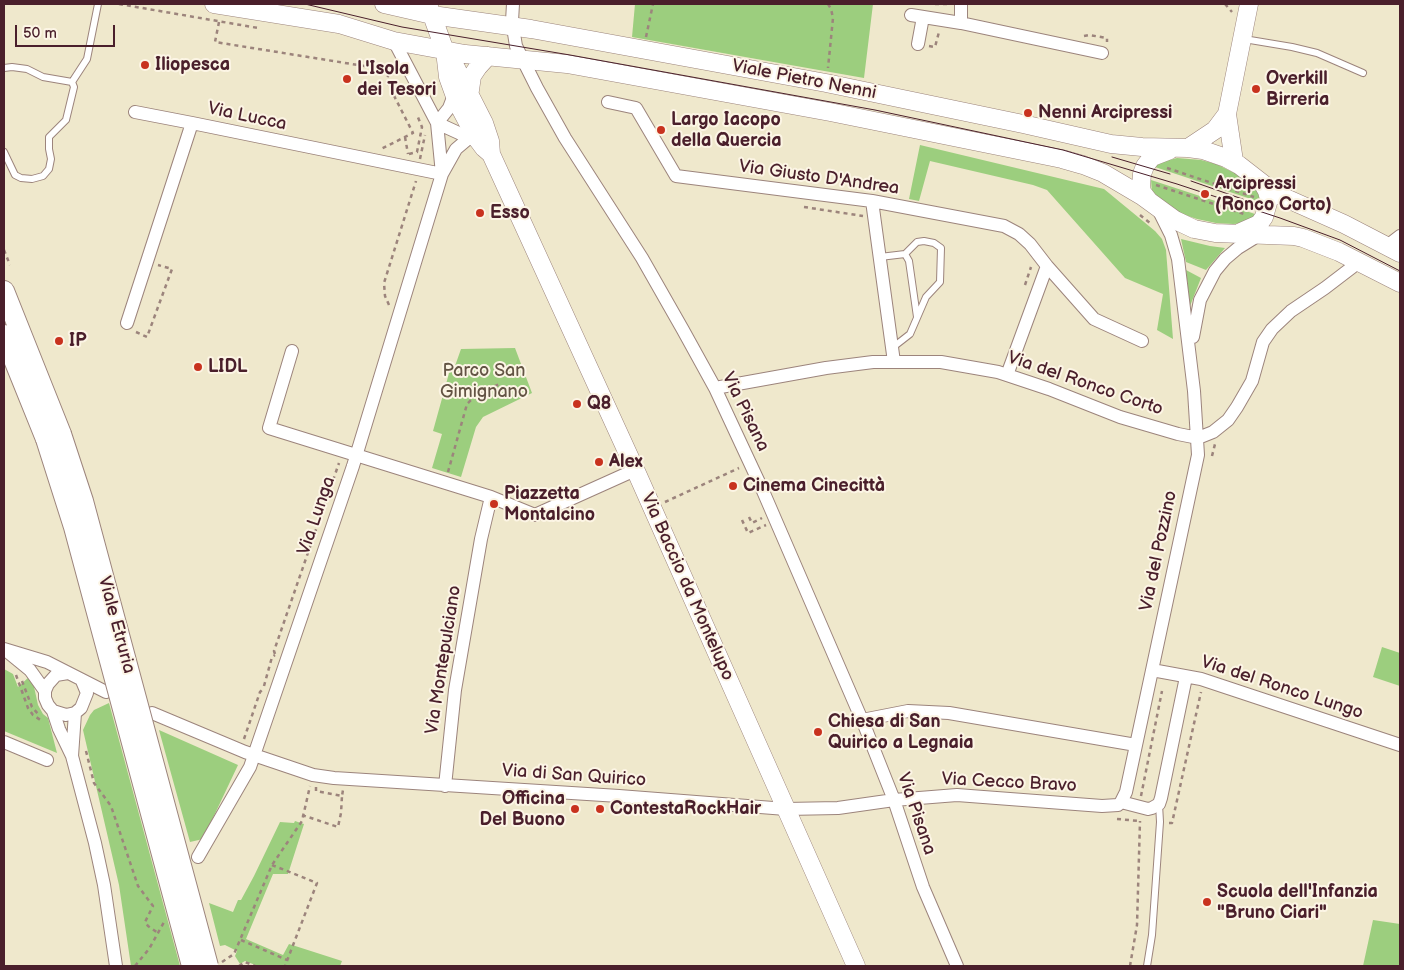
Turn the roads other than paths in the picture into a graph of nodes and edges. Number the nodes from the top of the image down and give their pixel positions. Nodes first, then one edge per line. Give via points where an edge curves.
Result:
1 (98, 4) edge
2 (214, 4) edge
3 (384, 4) edge
4 (513, 4) edge
5 (961, 4) edge
6 (1244, 8) edge
7 (430, 9) edge
8 (961, 23) junction
9 (512, 26) junction
10 (1243, 39) junction
11 (394, 41) junction
12 (918, 44) dead end
13 (445, 51) junction
14 (1102, 53) dead end
15 (488, 56) junction
16 (522, 58) junction
17 (4, 68) edge
18 (1363, 73) dead end
19 (72, 82) junction
20 (462, 96) junction
21 (608, 102) dead end
22 (136, 112) dead end
23 (1227, 114) junction
24 (192, 123) junction
25 (437, 123) junction
26 (480, 145) junction
27 (1182, 148) junction
28 (4, 152) edge
29 (1234, 161) junction
30 (442, 174) junction
31 (1263, 184) junction
32 (872, 201) junction
33 (1149, 212) junction
34 (1238, 233) junction
35 (1262, 234) junction
36 (1396, 245) edge
37 (905, 254) junction
38 (880, 257) junction
39 (1359, 262) junction
40 (1047, 266) junction
41 (1400, 284) edge
42 (4, 291) edge
43 (917, 318) junction
44 (128, 323) dead end
45 (4, 335) edge
46 (1142, 341) dead end
47 (892, 348) junction
48 (292, 351) dead end
49 (894, 362) junction
50 (1191, 362) junction
51 (1007, 375) junction
52 (715, 388) junction
53 (54, 437) junction
54 (1198, 438) junction
55 (356, 456) junction
56 (635, 470) junction
57 (490, 497) junction
58 (4, 649) edge
59 (1152, 670) junction
60 (68, 673) junction
61 (1186, 676) junction
62 (82, 681) junction
63 (45, 691) junction
64 (86, 698) junction
65 (75, 713) junction
66 (152, 713) dead end
67 (49, 715) junction
68 (862, 720) junction
69 (4, 742) edge
70 (1136, 745) junction
71 (1400, 745) edge
72 (254, 755) junction
73 (72, 756) junction
74 (47, 760) dead end
75 (445, 786) junction
76 (894, 800) junction
77 (1121, 802) junction
78 (1158, 804) junction
79 (786, 809) junction
80 (198, 857) dead end
81 (214, 964) edge
82 (116, 966) edge
83 (192, 966) edge
84 (856, 966) edge
85 (957, 966) edge
86 (1148, 966) edge

1 - 19 lane via 86,60
2 - 11 main road, Viale Pietro Nenni via 339,24
3 - 7 main road, Viale Pietro Nenni
4 - 9 street, Via Pisana
5 - 8 street
6 - 10 main road
7 - 9 main road, Viale Pietro Nenni
7 - 13 main road, Via Baccio da Montelupo
8 - 12 street via 917,16
8 - 14 street
9 - 16 street, Via Pisana
9 - 27 main road, Viale Pietro Nenni via 826,83 1103,142
10 - 18 lane via 1317,53
10 - 23 main road
11 - 13 main road, Viale Pietro Nenni
11 - 25 street
13 - 15 main road, Viale Pietro Nenni
13 - 20 main road, Via Baccio da Montelupo via 453,62
15 - 16 main road, Viale Pietro Nenni
15 - 20 main road via 472,76
16 - 33 main road, Viale Pietro Nenni via 830,112 1062,159 1103,174
16 - 52 street, Via Pisana via 555,121 642,258
17 - 19 lane via 26,69 43,77
19 - 28 lane via 74,87 66,120 49,137 51,159 43,176 32,179 15,175
20 - 25 street
20 - 26 main road, Via Baccio da Montelupo via 486,128 490,141
21 - 32 street, Via Giusto D'Andrea via 636,108 676,176
22 - 24 street
23 - 27 main road via 1214,130
23 - 29 main road
24 - 30 street, Via Lucca
24 - 44 street, Via Lucca
25 - 26 street
25 - 30 street, Via Lunga
26 - 30 street, Via Lunga via 456,149
26 - 56 main road, Via Baccio da Montelupo
27 - 29 main road, Viale Pietro Nenni via 1206,151
27 - 33 main road via 1155,156 1144,166 1141,186
29 - 31 main road, Viale Pietro Nenni
30 - 55 street, Via Lunga
31 - 34 main road, Viale Pietro Nenni via 1269,199 1264,217 1256,226
31 - 36 main road, Viale Pietro Nenni via 1284,197
32 - 38 street
32 - 40 street, Via Giusto D'Andrea via 1004,226 1030,244
33 - 34 main road, Viale Pietro Nenni via 1194,229
33 - 50 street, Via del Pozzino via 1171,235 1177,253
34 - 35 main road, Viale Pietro Nenni
35 - 39 main road, Viale Pietro Nenni via 1303,238
35 - 50 street, Via del Pozzino via 1224,259 1211,278 1196,312
37 - 38 lane
37 - 43 lane via 909,261
37 - 43 lane via 917,242 934,243 941,248 940,282 926,297
38 - 47 street
39 - 41 main road, Viale Pietro Nenni
39 - 54 street via 1281,320 1264,342 1252,381 1228,420 1213,432
40 - 46 street, Via Giusto D'Andrea via 1094,319
40 - 51 street
42 - 53 main road, Viale Etruria
43 - 47 lane via 910,334
45 - 53 main road, Viale Etruria
47 - 49 street
48 - 55 street via 269,428
49 - 51 street, Via del Ronco Corto via 941,362
49 - 52 street, Via del Ronco Corto via 826,368
50 - 54 street, Via del Pozzino
51 - 54 street, Via del Ronco Corto via 1120,416
52 - 68 street, Via Pisana via 773,512
53 - 81 main road, Viale Etruria, bridge via 82,501
53 - 83 main road, Viale Etruria, bridge via 74,526
54 - 59 street, Via del Pozzino via 1198,455
55 - 57 street
55 - 72 street, Via Lunga
56 - 57 street via 535,515
56 - 79 main road, Via Baccio da Montelupo
57 - 75 street, Via Montepulciano via 455,690
58 - 60 street via 44,661
58 - 63 street via 30,670
59 - 61 street, Via del Ronco Lungo
59 - 70 street, Via del Pozzino
60 - 62 street
60 - 63 street via 53,677
61 - 71 street, Via del Ronco Lungo
61 - 78 street
62 - 64 street
62 - 64 street via 106,692
63 - 67 street
64 - 65 street
65 - 67 street
65 - 73 street
66 - 72 street, Via di San Quirico
67 - 73 street
68 - 70 street via 908,711 949,712
68 - 76 street, Via Pisana
69 - 74 street
70 - 77 street, Via del Pozzino
72 - 75 street, Via di San Quirico via 312,780 334,778
72 - 80 street, Via Lunga
73 - 82 street via 102,875
75 - 79 street, Via di San Quirico
76 - 77 street, Via Cecco Bravo via 957,795 1102,806
76 - 79 street, Via di San Quirico via 838,808
76 - 85 street, Via Pisana via 923,887
77 - 78 street via 1140,814
78 - 86 lane via 1160,822
79 - 84 main road, Via Baccio da Montelupo

